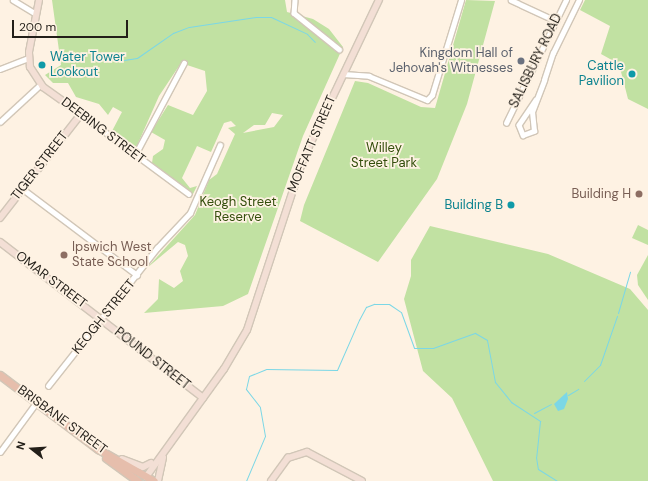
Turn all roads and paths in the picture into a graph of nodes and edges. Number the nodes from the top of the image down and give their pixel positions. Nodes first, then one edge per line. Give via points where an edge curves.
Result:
1 (13, 0) edge
2 (39, 0) edge
3 (295, 0) edge
4 (379, 0) edge
5 (461, 0) edge
6 (511, 0) edge
7 (566, 0) edge
8 (579, 0) edge
9 (35, 13) junction
10 (556, 21) junction
11 (339, 49) dead end
12 (28, 58) junction
13 (184, 63) dead end
14 (0, 69) edge
15 (342, 74) junction
16 (40, 85) junction
17 (536, 100) junction
18 (81, 114) junction
19 (0, 122) edge
20 (522, 122) junction
21 (506, 123) dead end
22 (533, 123) junction
23 (220, 145) dead end
24 (135, 155) junction
25 (23, 188) junction
26 (189, 194) dead end
27 (0, 218) edge
28 (0, 242) edge
29 (137, 275) junction
30 (102, 319) junction
31 (0, 375) edge
32 (48, 386) dead end
33 (203, 398) junction
34 (36, 402) junction
35 (172, 439) junction
36 (98, 450) junction
37 (0, 452) edge
38 (114, 458) junction
39 (151, 463) junction
40 (141, 479) edge
41 (154, 481) edge
42 (158, 481) edge
43 (271, 481) edge
44 (362, 481) edge

1 - 9 street
2 - 9 main road
3 - 11 street via 294,12
4 - 15 main road, MOFFATT STREET
5 - 15 street via 430,98 423,101 369,76
6 - 10 street
7 - 10 street, SALISBURY ROAD
8 - 17 street, SALISBURY ROAD via 553,53
9 - 12 main road
10 - 21 street, SALISBURY ROAD
12 - 14 street
12 - 16 main road
13 - 24 street
15 - 33 main road, MOFFATT STREET via 297,176 246,330
16 - 18 main road, DEEBING STREET
16 - 19 street
17 - 20 street
17 - 22 street, SALISBURY ROAD via 531,114
18 - 24 street, DEEBING STREET
18 - 25 main road, TIGER STREET
20 - 22 street
20 - 22 street via 519,129 525,136 534,132
23 - 29 street, KEOGH STREET via 190,213
24 - 26 street, DEEBING STREET
25 - 27 main road, TIGER STREET
25 - 29 street
28 - 30 main road, OMAR STREET
29 - 30 street, KEOGH STREET
30 - 32 street, KEOGH STREET
30 - 33 main road, POUND STREET
31 - 34 main road, BRISBANE STREET
33 - 35 main road, MOFFATT STREET
34 - 36 main road, BRISBANE STREET
34 - 37 street
35 - 39 main road
35 - 40 main road
35 - 42 main road via 160,467
36 - 38 main road, BRISBANE STREET
36 - 40 main road
38 - 39 main road via 142,466
38 - 40 main road, BRISBANE STREET
39 - 40 main road
40 - 41 main road
43 - 44 main road via 288,458 307,452

